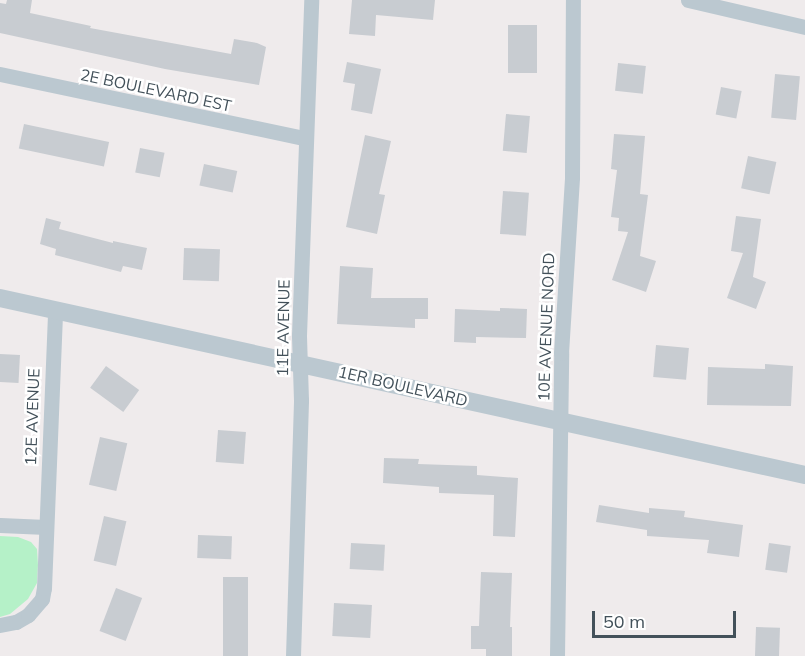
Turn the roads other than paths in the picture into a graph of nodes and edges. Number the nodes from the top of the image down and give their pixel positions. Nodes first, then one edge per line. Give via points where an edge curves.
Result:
1 (311, 0) edge
2 (573, 0) edge
3 (688, 0) edge
4 (805, 27) edge
5 (0, 74) edge
6 (305, 138) junction
7 (0, 298) edge
8 (55, 310) junction
9 (300, 362) junction
10 (561, 421) junction
11 (805, 475) edge
12 (0, 525) edge
13 (46, 527) junction
14 (0, 625) edge
15 (293, 656) edge
16 (557, 656) edge

1 - 6 street, 11E AVENUE
2 - 10 street, 10E AVENUE NORD via 572,177 561,353
3 - 4 street
5 - 6 street, 2E BOULEVARD EST
6 - 9 street, 11E AVENUE
7 - 8 street, 1ER BOULEVARD
8 - 9 street, 1ER BOULEVARD
8 - 13 street, 12E AVENUE
9 - 10 street, 1ER BOULEVARD
9 - 15 street, 11E AVENUE
10 - 11 street, 1ER BOULEVARD
10 - 16 street, 10E AVENUE NORD
12 - 13 street
13 - 14 street, 12E AVENUE via 42,599 28,615

